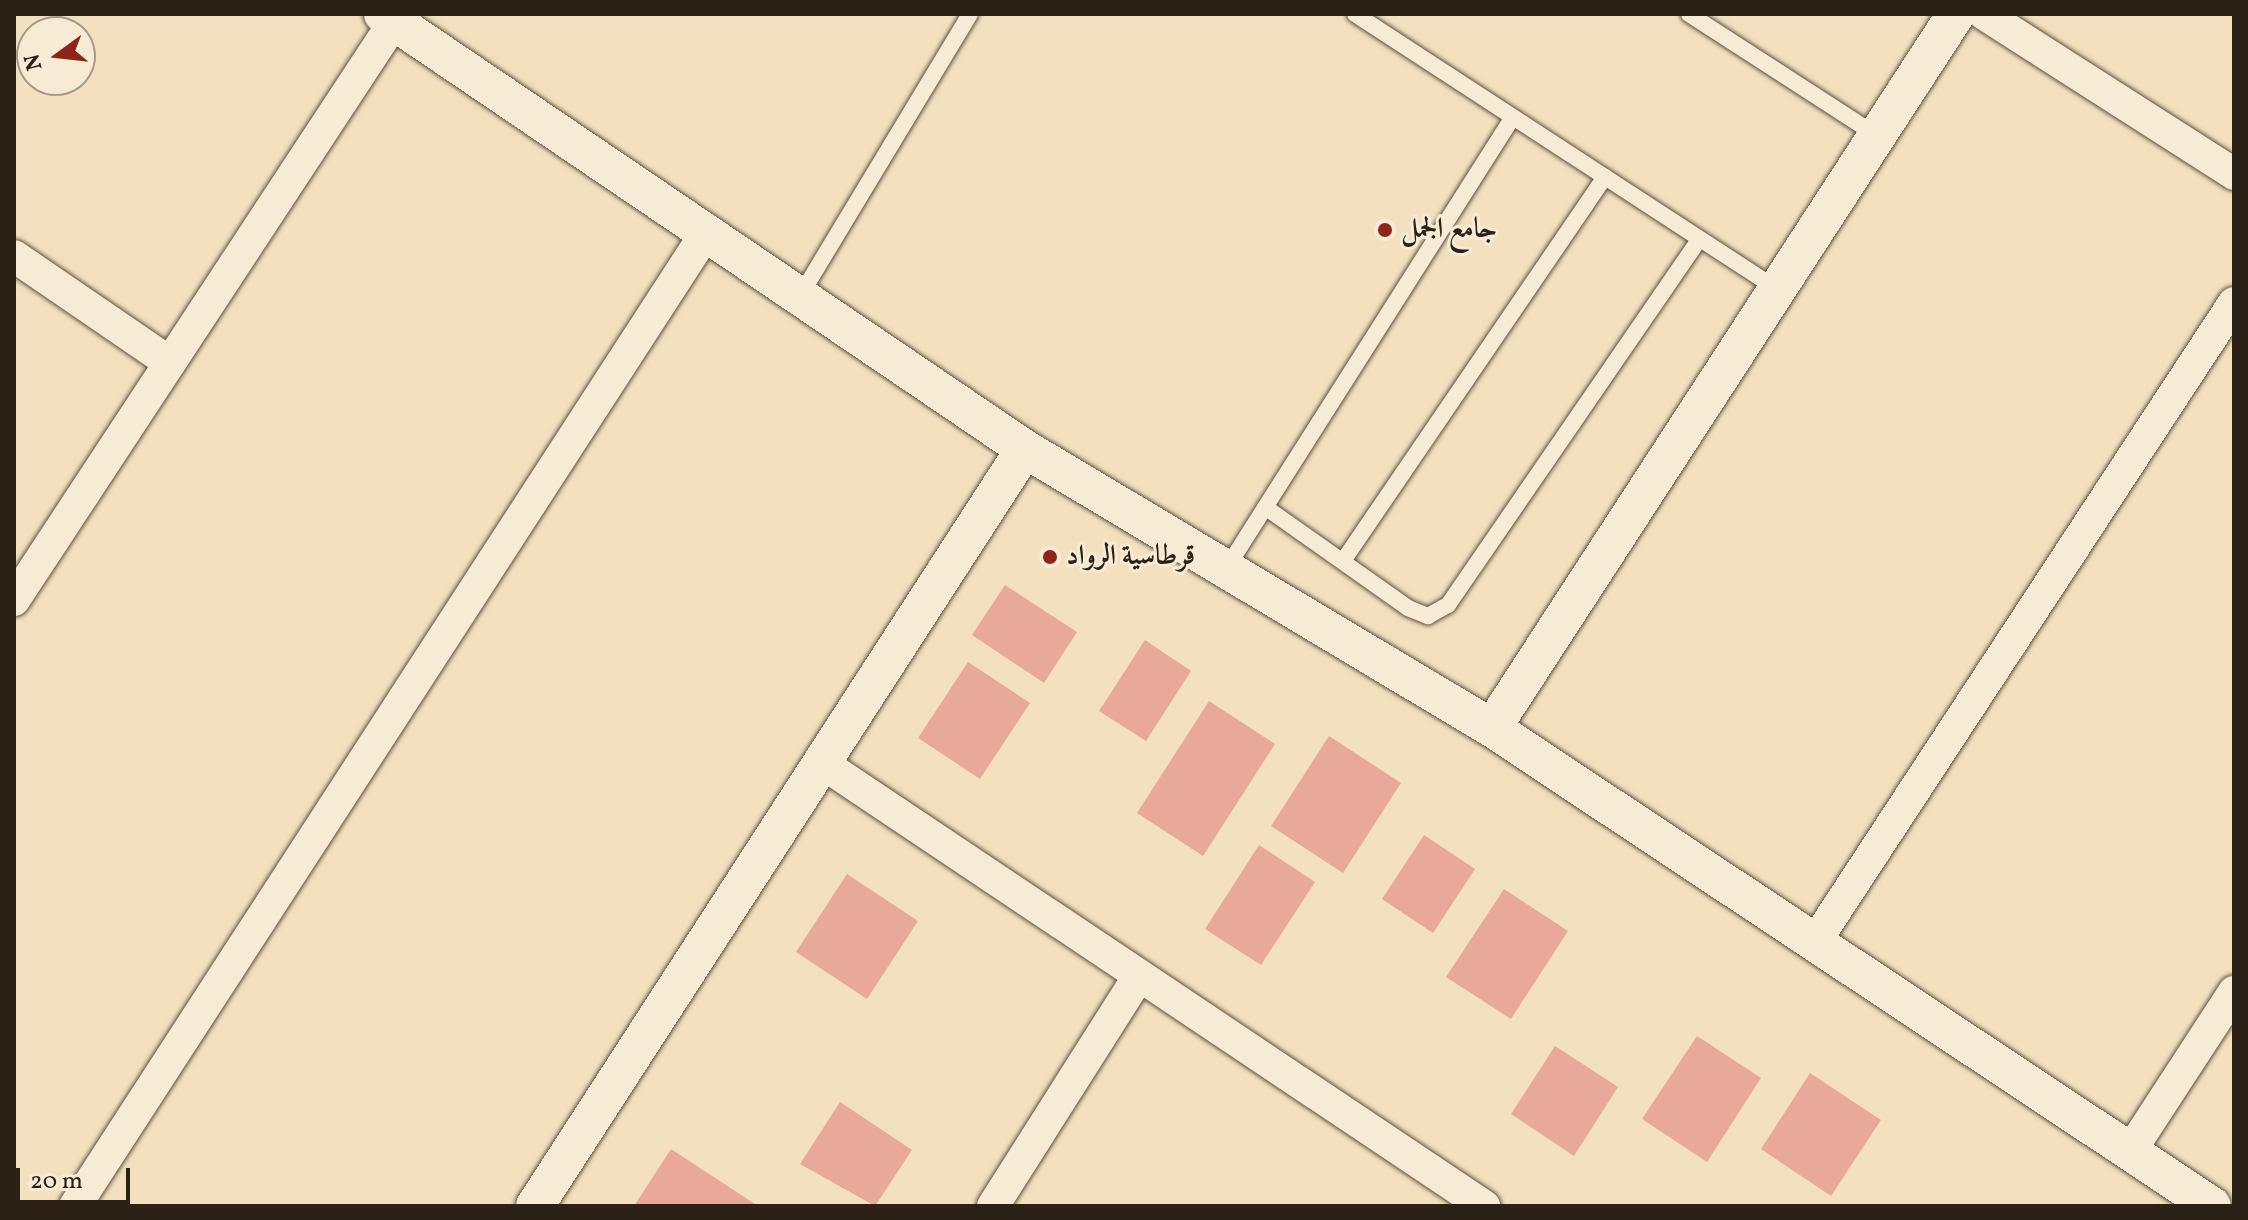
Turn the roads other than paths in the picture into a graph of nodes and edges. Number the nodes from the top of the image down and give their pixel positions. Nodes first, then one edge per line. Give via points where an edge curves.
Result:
1 (970, 14) edge
2 (1355, 14) edge
3 (1689, 14) edge
4 (1956, 14) edge
5 (1984, 14) edge
6 (388, 18) edge
7 (1513, 117) junction
8 (1876, 135) junction
9 (2234, 174) edge
10 (1605, 177) junction
11 (706, 233) junction
12 (1700, 239) junction
13 (14, 256) edge
14 (1777, 289) junction
15 (800, 296) junction
16 (2234, 303) edge
17 (170, 363) junction
18 (1025, 449) junction
19 (1265, 507) junction
20 (1343, 561) junction
21 (1226, 569) junction
22 (14, 600) edge
23 (1492, 728) junction
24 (822, 763) junction
25 (1815, 942) junction
26 (1139, 976) junction
27 (2234, 992) edge
28 (2131, 1150) junction
29 (75, 1206) edge
30 (535, 1206) edge
31 (993, 1206) edge
32 (1484, 1206) edge
33 (2212, 1206) edge

1 - 15 lane
2 - 7 lane
3 - 8 lane
4 - 8 street
5 - 9 street
6 - 11 street
6 - 17 street
7 - 10 lane
7 - 19 lane
8 - 14 street
10 - 12 lane
10 - 20 lane
11 - 15 street
11 - 29 street
12 - 14 lane
12 - 20 lane via 1448,605 1428,616 1408,608
13 - 17 street
14 - 23 street
15 - 18 street
16 - 25 street
17 - 22 street
18 - 21 street
18 - 24 street
19 - 20 lane
19 - 21 lane
21 - 23 street
23 - 25 street
24 - 26 street
24 - 30 street
25 - 28 street
26 - 31 street
26 - 32 street
27 - 28 street
28 - 33 street

